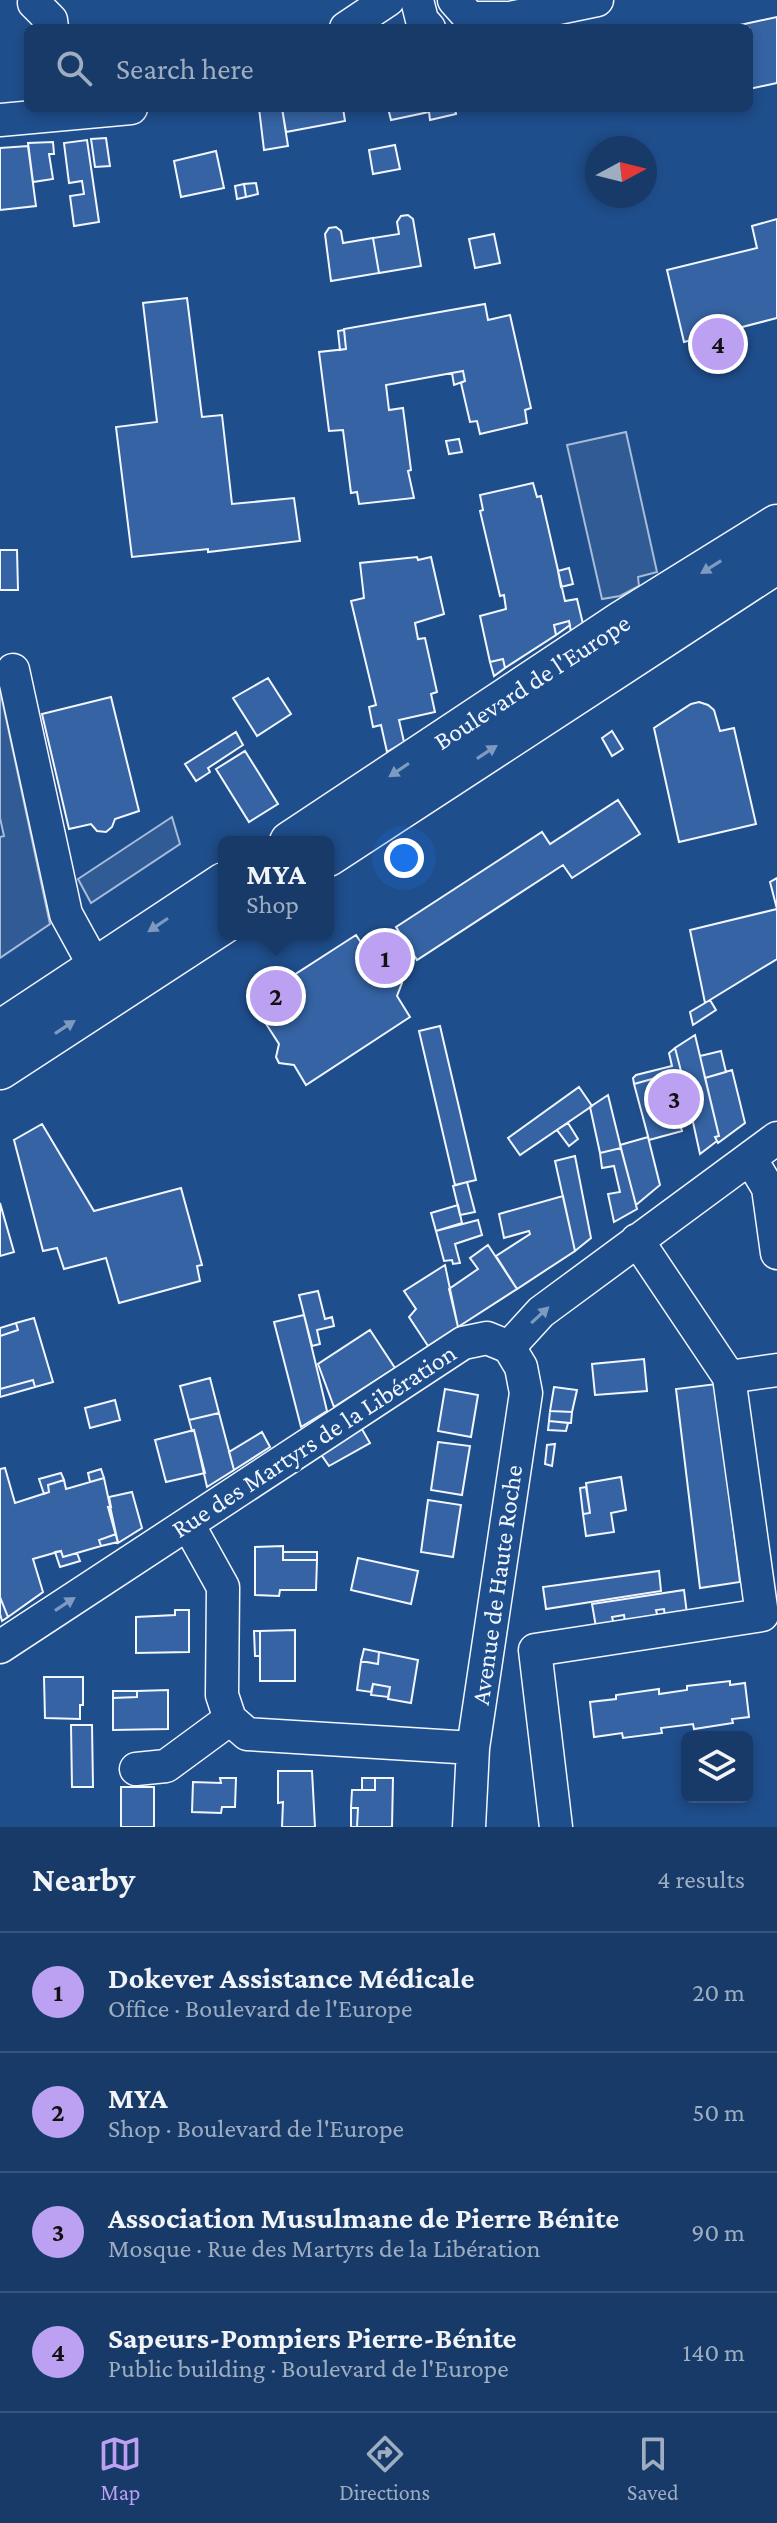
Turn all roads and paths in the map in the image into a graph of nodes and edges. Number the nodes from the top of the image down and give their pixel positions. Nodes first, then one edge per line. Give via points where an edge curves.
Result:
1 (388, 0) edge
2 (417, 0) edge
3 (454, 0) edge
4 (597, 0) edge
5 (496, 23) edge
6 (352, 24) edge
7 (426, 24) edge
8 (57, 112) edge
9 (0, 120) edge
10 (777, 525) edge
11 (777, 563) edge
12 (13, 670) dead end
13 (299, 836) edge
14 (334, 852) edge
15 (218, 888) edge
16 (218, 926) edge
17 (103, 982) junction
18 (0, 1031) edge
19 (0, 1069) edge
20 (777, 1138) edge
21 (750, 1158) junction
22 (637, 1240) junction
23 (777, 1253) edge
24 (509, 1347) junction
25 (777, 1370) edge
26 (729, 1377) junction
27 (188, 1524) junction
28 (0, 1647) edge
29 (230, 1719) junction
30 (473, 1748) junction
31 (136, 1769) dead end
32 (469, 1827) edge
33 (556, 1827) edge

1 - 6 street
2 - 7 street
3 - 5 street via 470,18
4 - 5 street
8 - 9 street
10 -> 13 main road, Boulevard de l'Europe
14 -> 11 main road, Boulevard de l'Europe
12 - 17 street via 66,914
15 -> 17 main road
16 - 17 main road
17 - 18 main road
19 -> 17 main road
20 - 21 street
21 - 22 street
21 - 23 street via 768,1188
24 -> 22 street via 541,1312
22 - 26 street
24 - 27 street, Rue des Martyrs de la Libération via 487,1338 463,1343
24 - 30 street, Avenue de Haute Roche via 521,1367 526,1393
25 - 26 street
26 - 33 street via 762,1615 535,1650
28 -> 27 street, Rue des Martyrs de la Libération
27 - 29 street via 223,1587 222,1695
29 - 30 street via 247,1734
29 - 31 street via 166,1766
30 - 32 street, Avenue de Haute Roche

